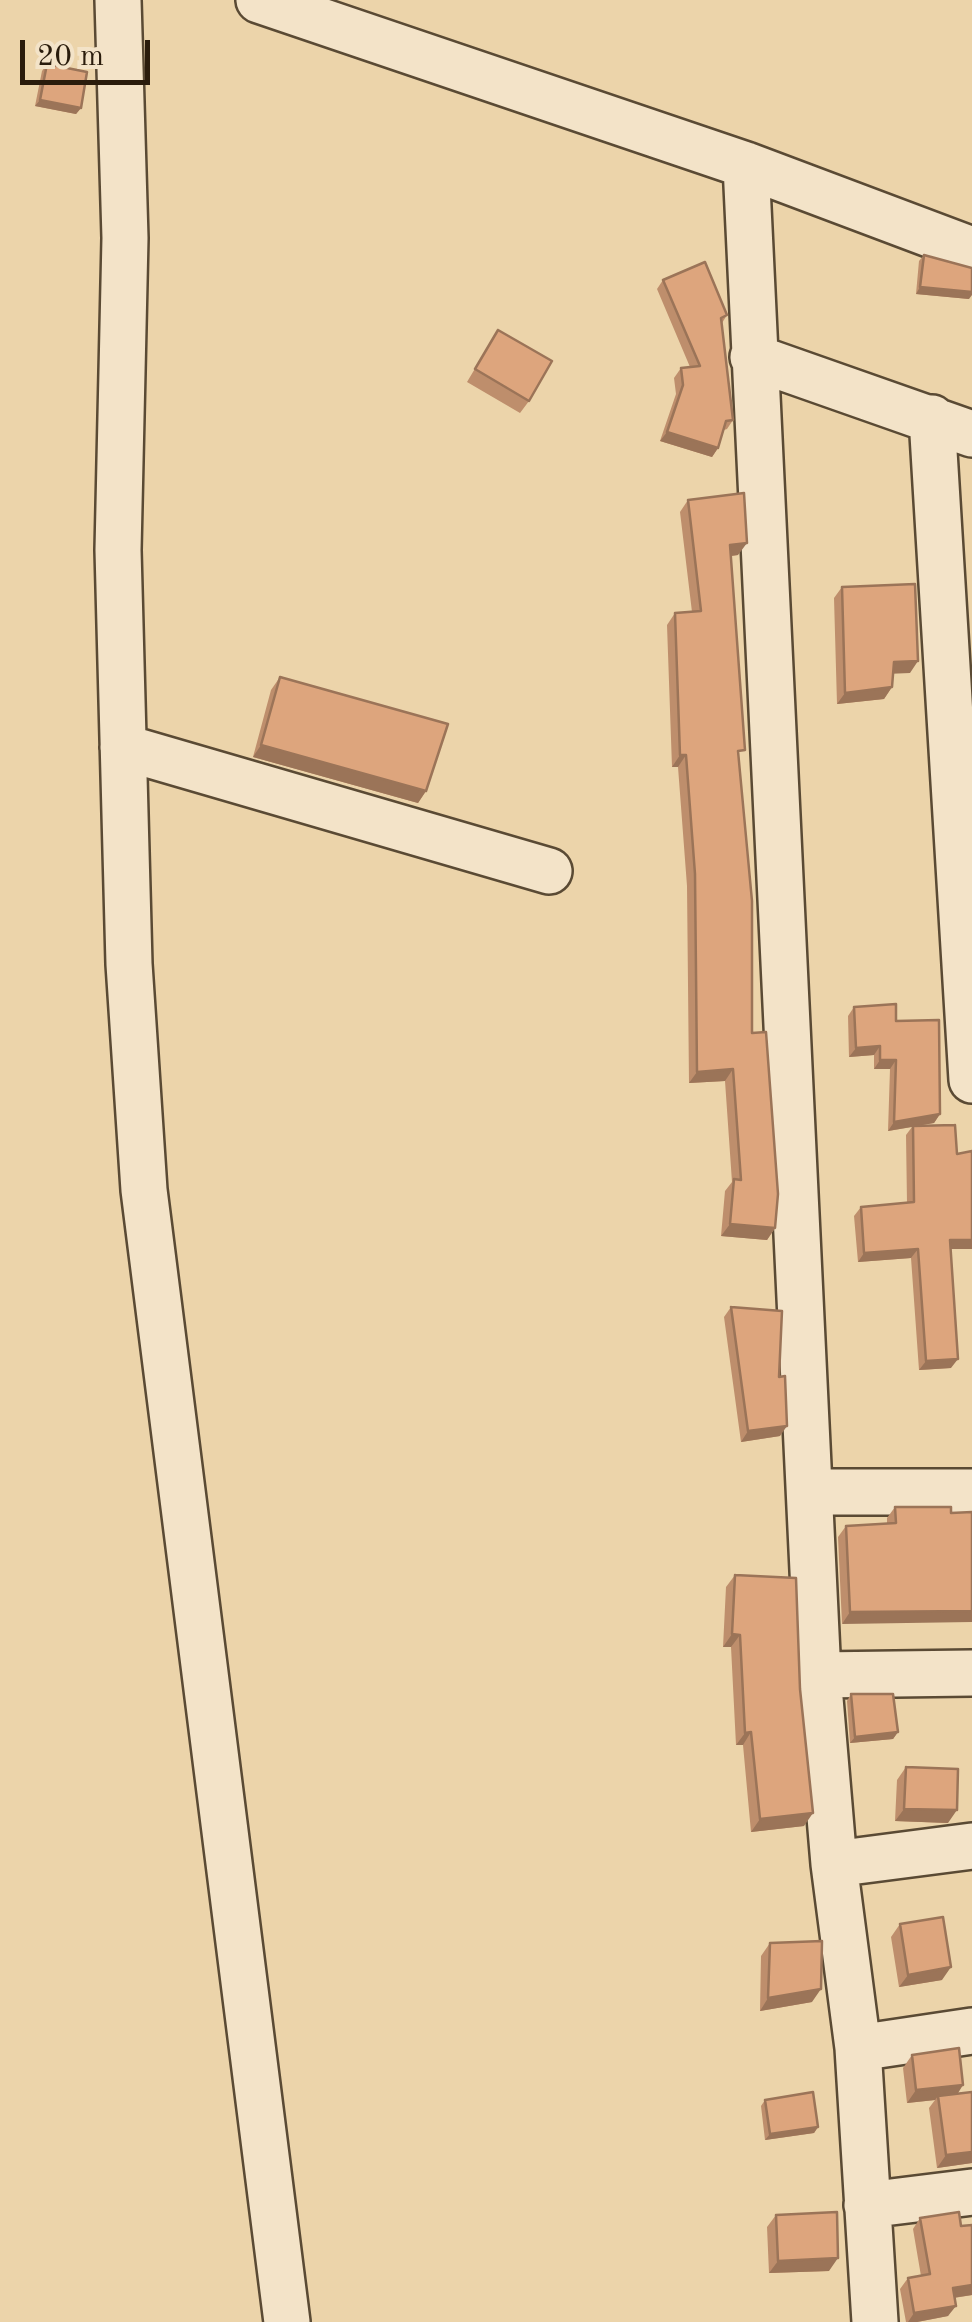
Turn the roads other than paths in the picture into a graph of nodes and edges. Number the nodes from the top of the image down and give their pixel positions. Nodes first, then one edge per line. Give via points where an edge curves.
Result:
1 (118, 0) edge
2 (260, 0) edge
3 (746, 165) junction
4 (972, 250) edge
5 (753, 357) junction
6 (952, 426) edge
7 (124, 747) junction
8 (549, 871) dead end
9 (972, 1080) edge
10 (810, 1492) junction
11 (972, 1492) edge
12 (972, 1673) edge
13 (818, 1675) junction
14 (972, 1846) edge
15 (834, 1864) junction
16 (972, 2031) edge
17 (858, 2048) junction
18 (972, 2192) edge
19 (867, 2204) junction
20 (287, 2322) edge
21 (876, 2322) edge

1 - 7 street via 126,238 118,550
2 - 3 street
3 - 4 street
3 - 5 street
5 - 6 street
5 - 10 street
6 - 9 street
7 - 8 street
7 - 20 street via 144,1190
10 - 11 street
10 - 13 street
12 - 13 street
13 - 15 street
14 - 15 street
15 - 17 street
16 - 17 street
17 - 19 street
18 - 19 street
19 - 21 street

